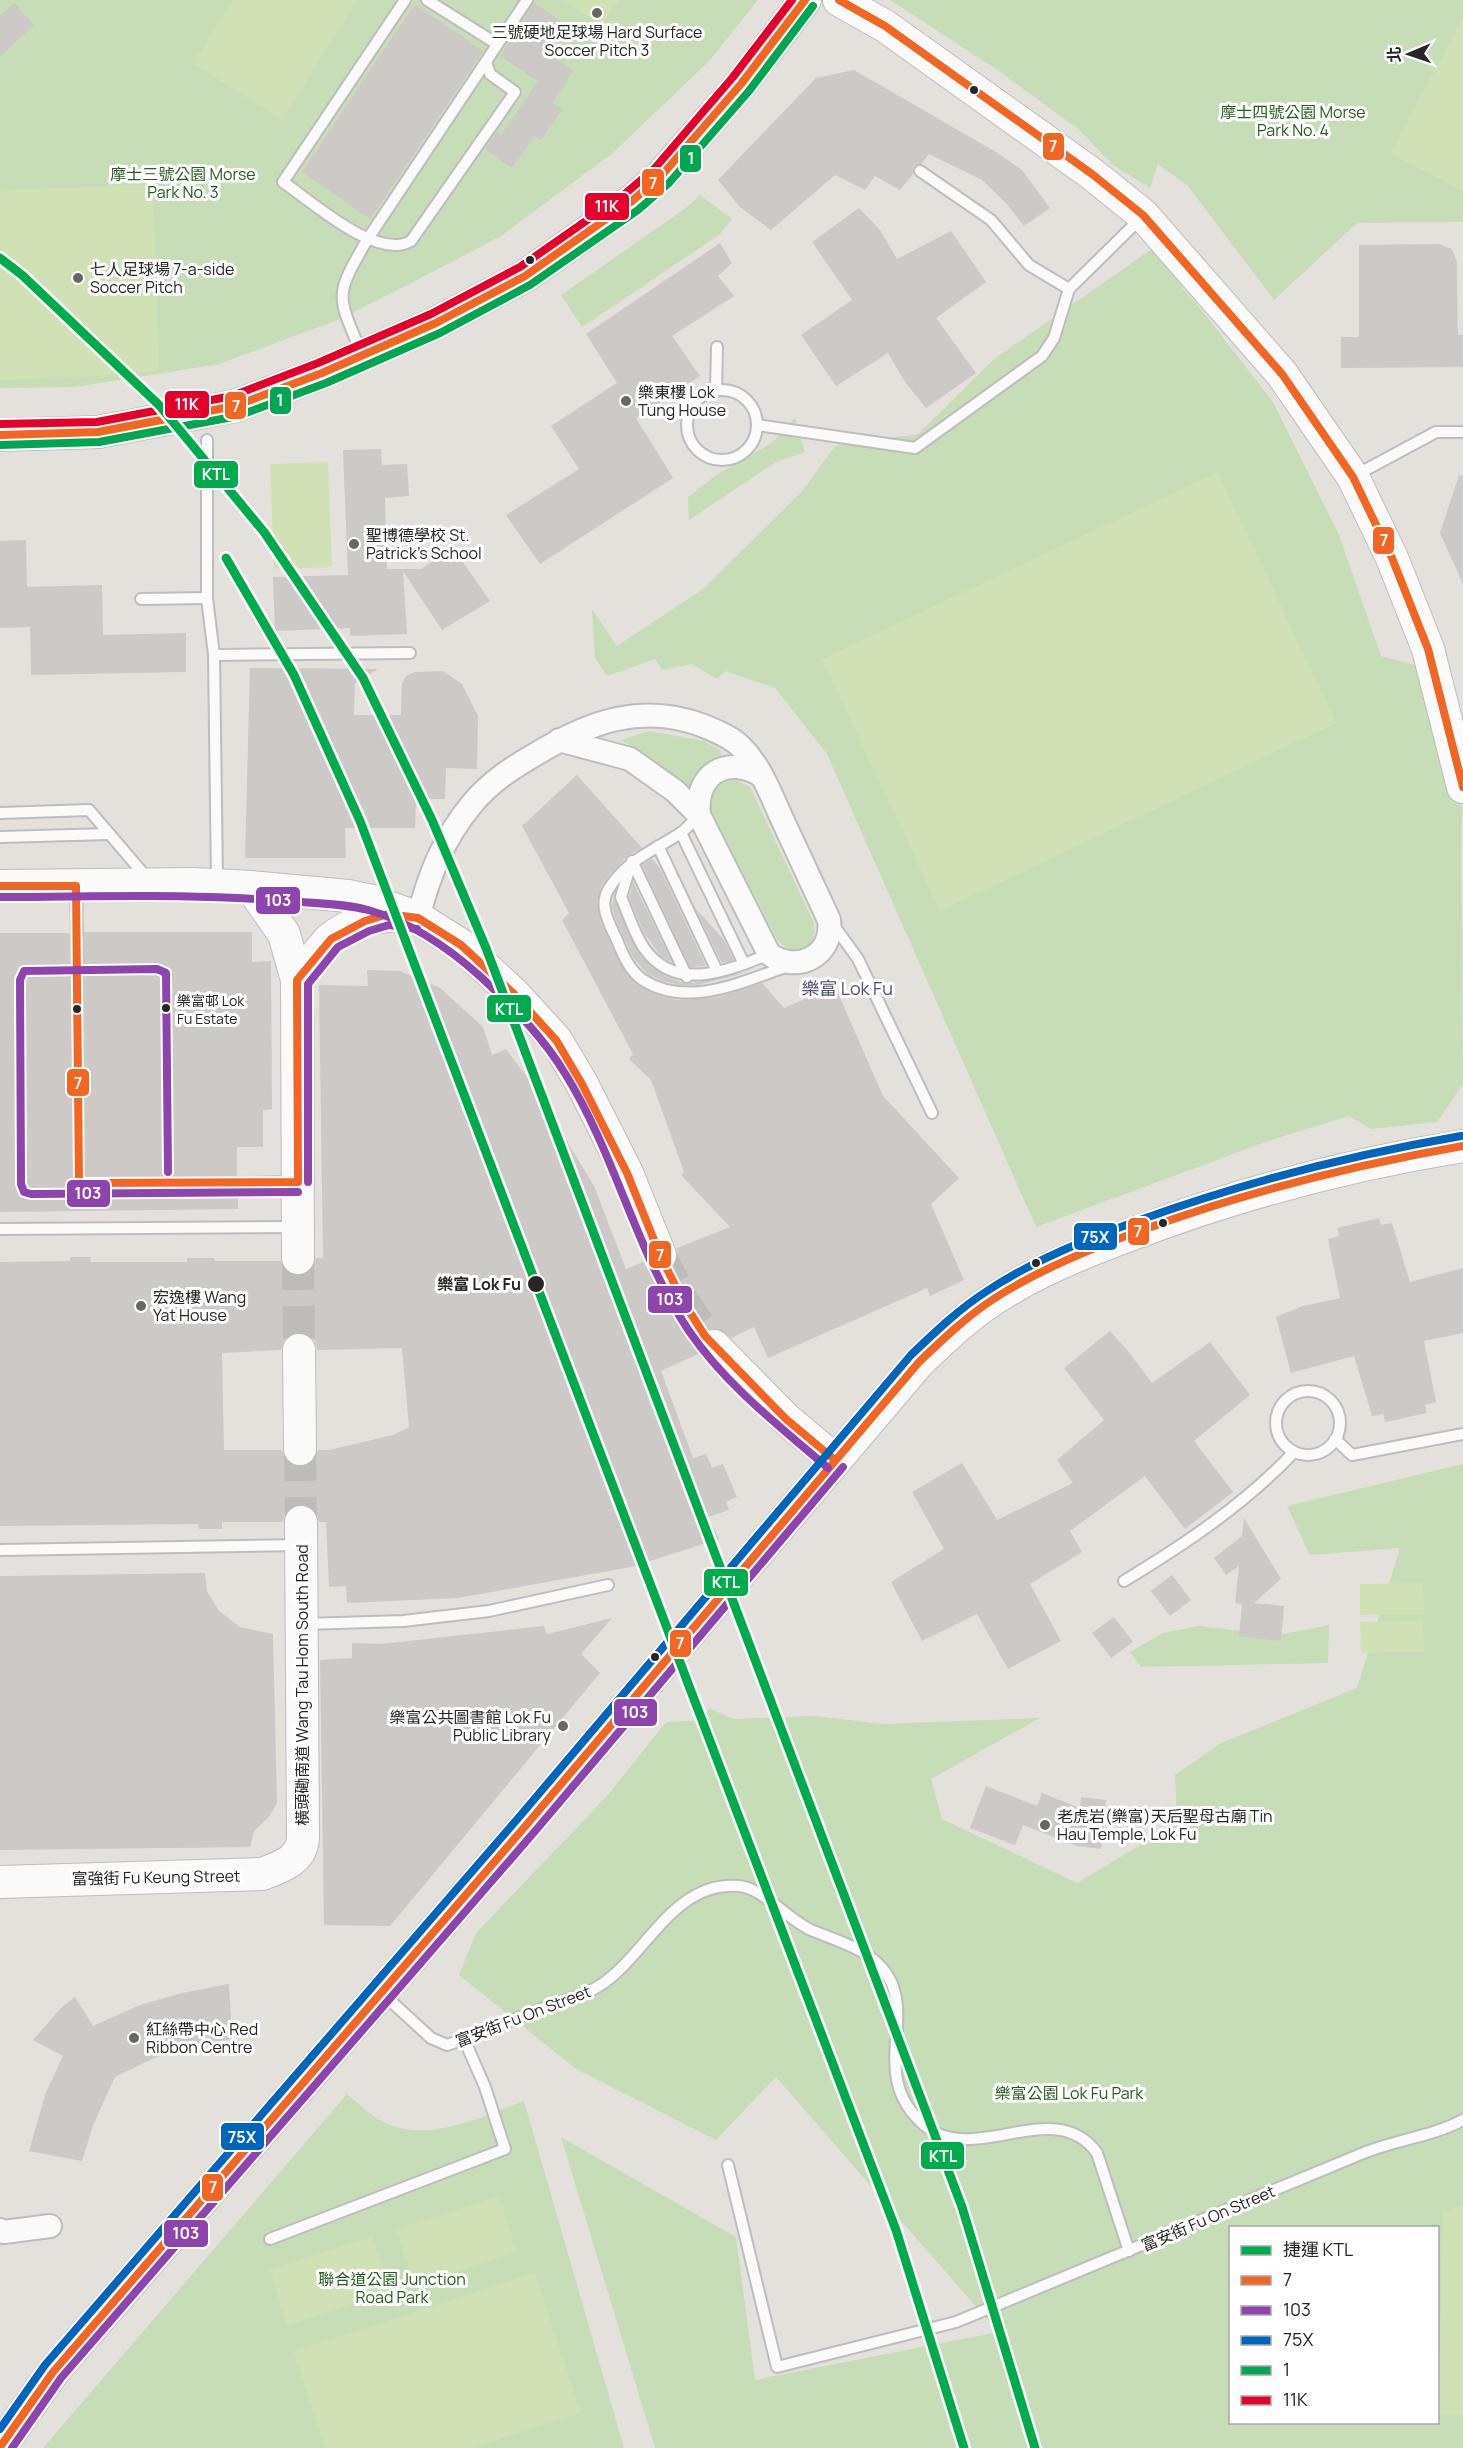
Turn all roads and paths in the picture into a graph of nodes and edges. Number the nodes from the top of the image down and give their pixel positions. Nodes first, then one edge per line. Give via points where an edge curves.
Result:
1 (405, 0) edge
2 (427, 0) edge
3 (527, 0) edge
4 (805, 0) edge
5 (839, 0) edge
6 (497, 44) junction
7 (486, 62) junction
8 (920, 171) dead end
9 (1143, 215) junction
10 (367, 240) junction
11 (1069, 289) junction
12 (717, 347) dead end
13 (362, 355) junction
14 (716, 391) junction
15 (757, 425) junction
16 (1463, 432) edge
17 (0, 435) edge
18 (207, 440) dead end
19 (1353, 477) junction
20 (207, 598) junction
21 (141, 599) dead end
22 (410, 653) dead end
23 (214, 655) junction
24 (559, 740) junction
25 (762, 776) junction
26 (1463, 787) edge
27 (0, 813) edge
28 (699, 815) junction
29 (681, 833) junction
30 (109, 834) junction
31 (0, 837) edge
32 (658, 846) junction
33 (632, 861) junction
34 (152, 885) junction
35 (217, 885) junction
36 (0, 886) edge
37 (76, 886) junction
38 (251, 887) junction
39 (418, 918) junction
40 (829, 920) junction
41 (77, 933) dead end
42 (769, 954) junction
43 (794, 963) junction
44 (744, 964) junction
45 (717, 971) junction
46 (687, 977) junction
47 (297, 980) junction
48 (932, 1113) dead end
49 (1463, 1146) edge
50 (237, 1182) dead end
51 (298, 1182) junction
52 (298, 1227) junction
53 (0, 1229) edge
54 (660, 1255) tunnel mouth
55 (298, 1258) tunnel mouth
56 (714, 1346) tunnel mouth
57 (299, 1350) tunnel mouth
58 (1463, 1434) edge
59 (1335, 1439) junction
60 (300, 1449) tunnel mouth
61 (1294, 1452) junction
62 (835, 1460) junction
63 (301, 1533) joint
64 (0, 1550) edge
65 (1124, 1581) dead end
66 (608, 1585) dead end
67 (301, 1624) junction
68 (308, 1841) joint
69 (0, 1882) edge
70 (381, 1993) junction
71 (464, 2039) junction
72 (1463, 2120) edge
73 (728, 2165) dead end
74 (51, 2226) dead end
75 (0, 2230) edge
76 (270, 2239) dead end
77 (1129, 2251) junction
78 (0, 2447) edge

1 - 10 lane via 283,182
2 - 6 lane
3 - 6 lane
4 - 13 street via 690,146 632,201 525,276 436,323
5 - 9 street via 894,32
6 - 7 lane
7 - 10 lane
7 - 10 lane via 490,74 515,92 411,241 404,245
8 - 11 lane via 991,220 1029,265
9 - 11 lane
9 - 19 street via 1282,374
10 - 13 lane via 343,282 341,303
11 - 15 lane via 1054,338 1042,356 915,448
12 - 14 lane
13 - 17 street via 235,406 98,432
14 - 15 lane via 745,398 756,415
14 - 15 lane via 704,395 689,414 689,438 705,456 728,460 740,456 749,448
16 - 19 lane via 1436,432
18 - 20 lane
19 - 26 street via 1392,558 1428,649
20 - 21 lane
20 - 23 lane
22 - 23 lane
23 - 35 lane
24 - 25 street via 592,724 634,716 690,721 740,745
24 - 28 street via 630,759 675,791
24 - 39 street via 505,772 473,802 445,840 429,875
25 - 28 street via 751,768 737,766 719,770 700,793
25 - 40 street
27 - 30 lane via 89,810
28 - 29 lane
28 - 42 street
29 - 32 lane
29 - 44 lane
30 - 31 lane
30 - 34 lane
32 - 33 lane
32 - 45 lane
33 - 43 lane via 607,892 605,915 627,961 642,979 675,993 703,992
33 - 46 lane
33 - 46 lane via 621,897 643,946 657,964
34 - 35 street
34 - 37 street
35 - 38 street
36 - 37 street
37 - 41 lane
38 - 39 street via 348,896
38 - 47 street via 284,934
39 - 47 street via 388,914 365,921 331,939
39 - 54 street via 461,945 556,1040 627,1173
40 - 43 street via 824,948 816,957
40 - 48 lane via 855,953
42 - 43 street via 785,963
42 - 44 lane
44 - 45 lane
45 - 46 lane
47 - 51 street
49 - 62 street via 1400,1156 1274,1187 1163,1222 1032,1276 957,1325 919,1362
50 - 51 lane
51 - 52 street
52 - 53 lane
52 - 55 street
56 - 62 street via 786,1419
57 - 60 street
58 - 59 lane via 1352,1455
59 - 61 lane via 1321,1452
59 - 61 lane via 1340,1429 1336,1408 1320,1393 1299,1392 1282,1405 1276,1426 1285,1445
61 - 65 lane via 1270,1477 1196,1537
62 - 70 street
63 - 64 lane
63 - 67 street, 橫頭磡南道 Wang Tau Hom South Road
66 - 67 lane via 489,1611 403,1621
67 - 68 street, 橫頭磡南道 Wang Tau Hom South Road
68 - 69 street, 富強街 Fu Keung Street via 293,1860 262,1874
70 - 71 lane, 富安街 Fu On Street via 431,2038 447,2044
70 - 78 street via 52,2372
71 - 76 lane via 505,2149
71 - 77 lane, 富安街 Fu On Street via 598,1987 684,1904 718,1887 748,1887 794,1921 872,1959 888,1974 897,2004 897,2080 914,2115 931,2131 952,2140 1066,2130 1090,2143
72 - 77 lane, 富安街 Fu On Street via 1386,2144
73 - 77 lane via 777,2367 956,2322
74 - 75 street

